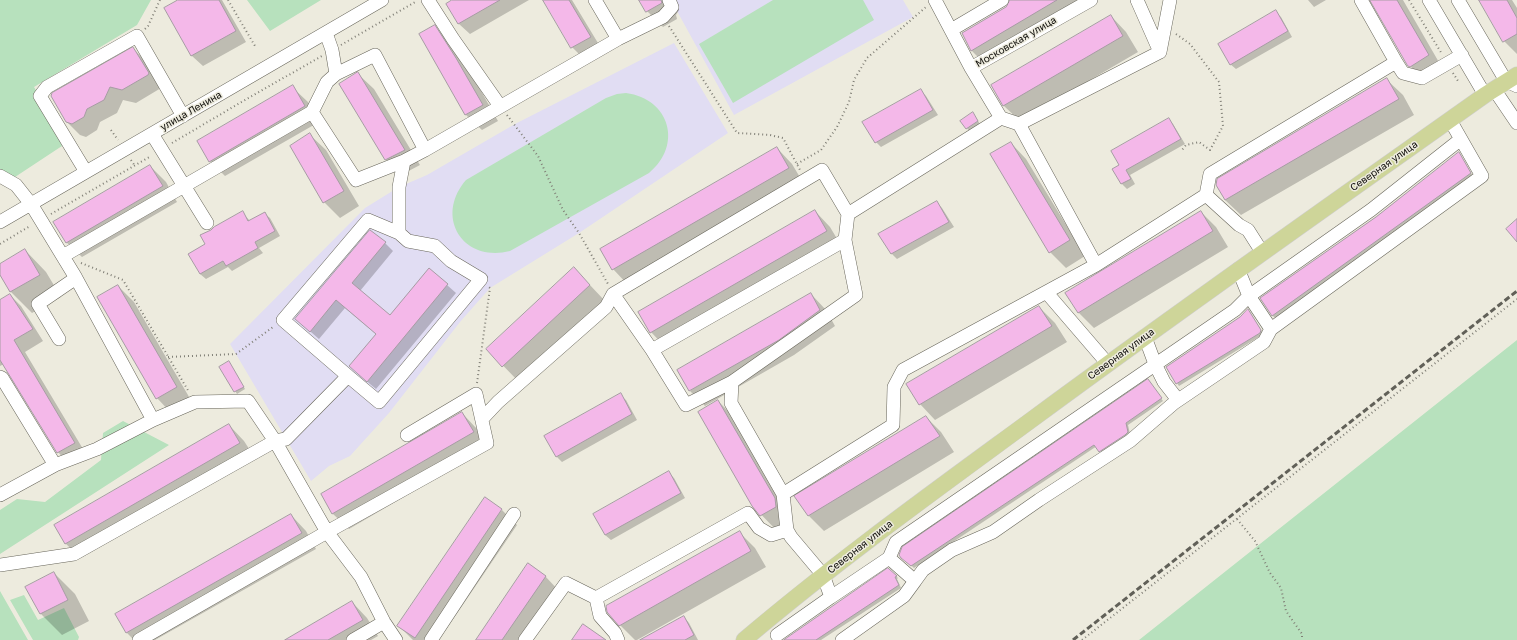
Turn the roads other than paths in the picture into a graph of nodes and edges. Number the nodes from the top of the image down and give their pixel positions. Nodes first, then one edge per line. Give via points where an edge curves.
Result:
1 (382, 0) edge
2 (428, 0) edge
3 (595, 0) edge
4 (669, 0) edge
5 (1002, 0) edge
6 (1091, 0) edge
7 (1137, 0) edge
8 (1170, 0) edge
9 (1361, 0) edge
10 (1430, 0) edge
11 (1458, 0) edge
12 (932, 3) edge
13 (951, 30) junction
14 (326, 33) junction
15 (618, 39) junction
16 (1160, 52) junction
17 (1462, 55) junction
18 (1396, 62) junction
19 (971, 68) junction
20 (336, 74) junction
21 (1504, 85) edge
22 (500, 106) junction
23 (312, 112) junction
24 (183, 116) junction
25 (1000, 118) junction
26 (1450, 120) junction
27 (1517, 123) edge
28 (1019, 124) junction
29 (152, 134) junction
30 (1461, 139) junction
31 (425, 150) junction
32 (404, 161) junction
33 (86, 172) junction
34 (0, 176) edge
35 (184, 186) junction
36 (1206, 195) junction
37 (31, 204) junction
38 (848, 214) junction
39 (0, 222) edge
40 (207, 223) dead end
41 (399, 234) junction
42 (845, 240) junction
43 (1262, 252) junction
44 (63, 256) junction
45 (1096, 265) junction
46 (1238, 269) junction
47 (76, 278) junction
48 (1047, 293) junction
49 (613, 294) junction
50 (1249, 296) junction
51 (1271, 329) junction
52 (1145, 337) junction
53 (59, 339) dead end
54 (652, 350) junction
55 (1108, 364) junction
56 (1155, 364) junction
57 (348, 376) junction
58 (0, 377) edge
59 (732, 382) junction
60 (1178, 400) junction
61 (482, 419) junction
62 (153, 420) junction
63 (407, 435) dead end
64 (275, 441) junction
65 (56, 465) junction
66 (783, 494) junction
67 (0, 495) edge
68 (514, 514) dead end
69 (787, 530) junction
70 (327, 532) junction
71 (889, 558) junction
72 (0, 565) edge
73 (823, 575) junction
74 (914, 581) junction
75 (832, 597) junction
76 (596, 598) junction
77 (384, 622) junction
78 (777, 635) dead end
79 (614, 638) edge
80 (139, 640) edge
81 (353, 640) edge
82 (396, 640) edge
83 (431, 640) edge
84 (525, 640) edge
85 (744, 640) edge
86 (842, 640) edge

1 - 14 street, улица Ленина
2 - 22 street
3 - 15 street
4 - 15 street via 672,7 663,16
5 - 13 street
6 - 19 street, Московская улица
7 - 16 street
8 - 16 street
9 - 18 street
10 - 17 street
11 - 21 street
12 - 13 street
13 - 19 street
14 - 20 street
14 - 24 street, улица Ленина
15 - 22 street
16 - 28 street
17 - 18 street via 1422,78 1403,73
17 - 21 street
18 - 36 street via 1210,174
19 - 25 street, Московская улица
20 - 23 street via 327,82
20 - 31 street via 375,55
21 - 26 main road, Северная улица
21 - 27 street
22 - 31 street
23 - 32 street via 356,180
23 - 35 street
24 - 29 street, улица Ленина
24 - 33 street via 137,36 47,87 40,96
25 - 28 street
25 - 38 street
26 - 30 street
26 - 43 main road, Северная улица
28 - 45 street
29 - 33 street, улица Ленина
29 - 35 street
30 - 50 street via 1371,210
30 - 51 street via 1482,176
31 - 32 street
32 - 41 street via 400,187
33 - 37 street, улица Ленина
34 - 37 street via 16,185
35 - 40 street
35 - 44 street
36 - 43 street via 1248,230
36 - 45 street
37 - 39 street, улица Ленина
37 - 44 street
38 - 42 street
38 - 49 street via 822,170
41 - 57 street via 368,220 283,320
41 - 57 street via 408,241 435,246 451,262 481,279 380,402
42 - 54 street
42 - 59 street via 856,295
43 - 46 main road, Северная улица
44 - 47 street
45 - 48 street
46 - 50 street
46 - 52 main road, Северная улица
47 - 53 street via 38,304
47 - 62 street
48 - 55 street
48 - 66 street via 904,370 894,387 893,425
49 - 54 street
49 - 61 street via 606,307
50 - 51 street
50 - 56 street via 1235,310
51 - 60 street via 1264,342
52 - 55 main road, Северная улица
52 - 56 street
54 - 59 street via 686,405
55 - 73 main road, Северная улица
56 - 60 street via 1164,382
56 - 71 street via 896,542
57 - 64 street via 286,439
58 - 65 street
59 - 66 street via 731,403
60 - 74 street via 1130,441 993,532 952,550 923,570
61 - 63 street via 476,394
61 - 70 street via 487,442
62 - 64 street via 195,402 248,400
62 - 65 street via 97,449
64 - 70 street
64 - 72 street via 74,554
65 - 67 street
66 - 69 street
68 - 83 street
69 - 73 street
69 - 76 street via 771,535 759,528 748,513
70 - 77 street via 361,577
70 - 80 street
71 - 74 street
71 - 75 street
73 - 75 street
73 - 85 main road, Северная улица
74 - 86 street via 904,596
75 - 78 street
76 - 79 street via 600,616
76 - 84 street via 566,583
77 - 81 street
77 - 82 street

